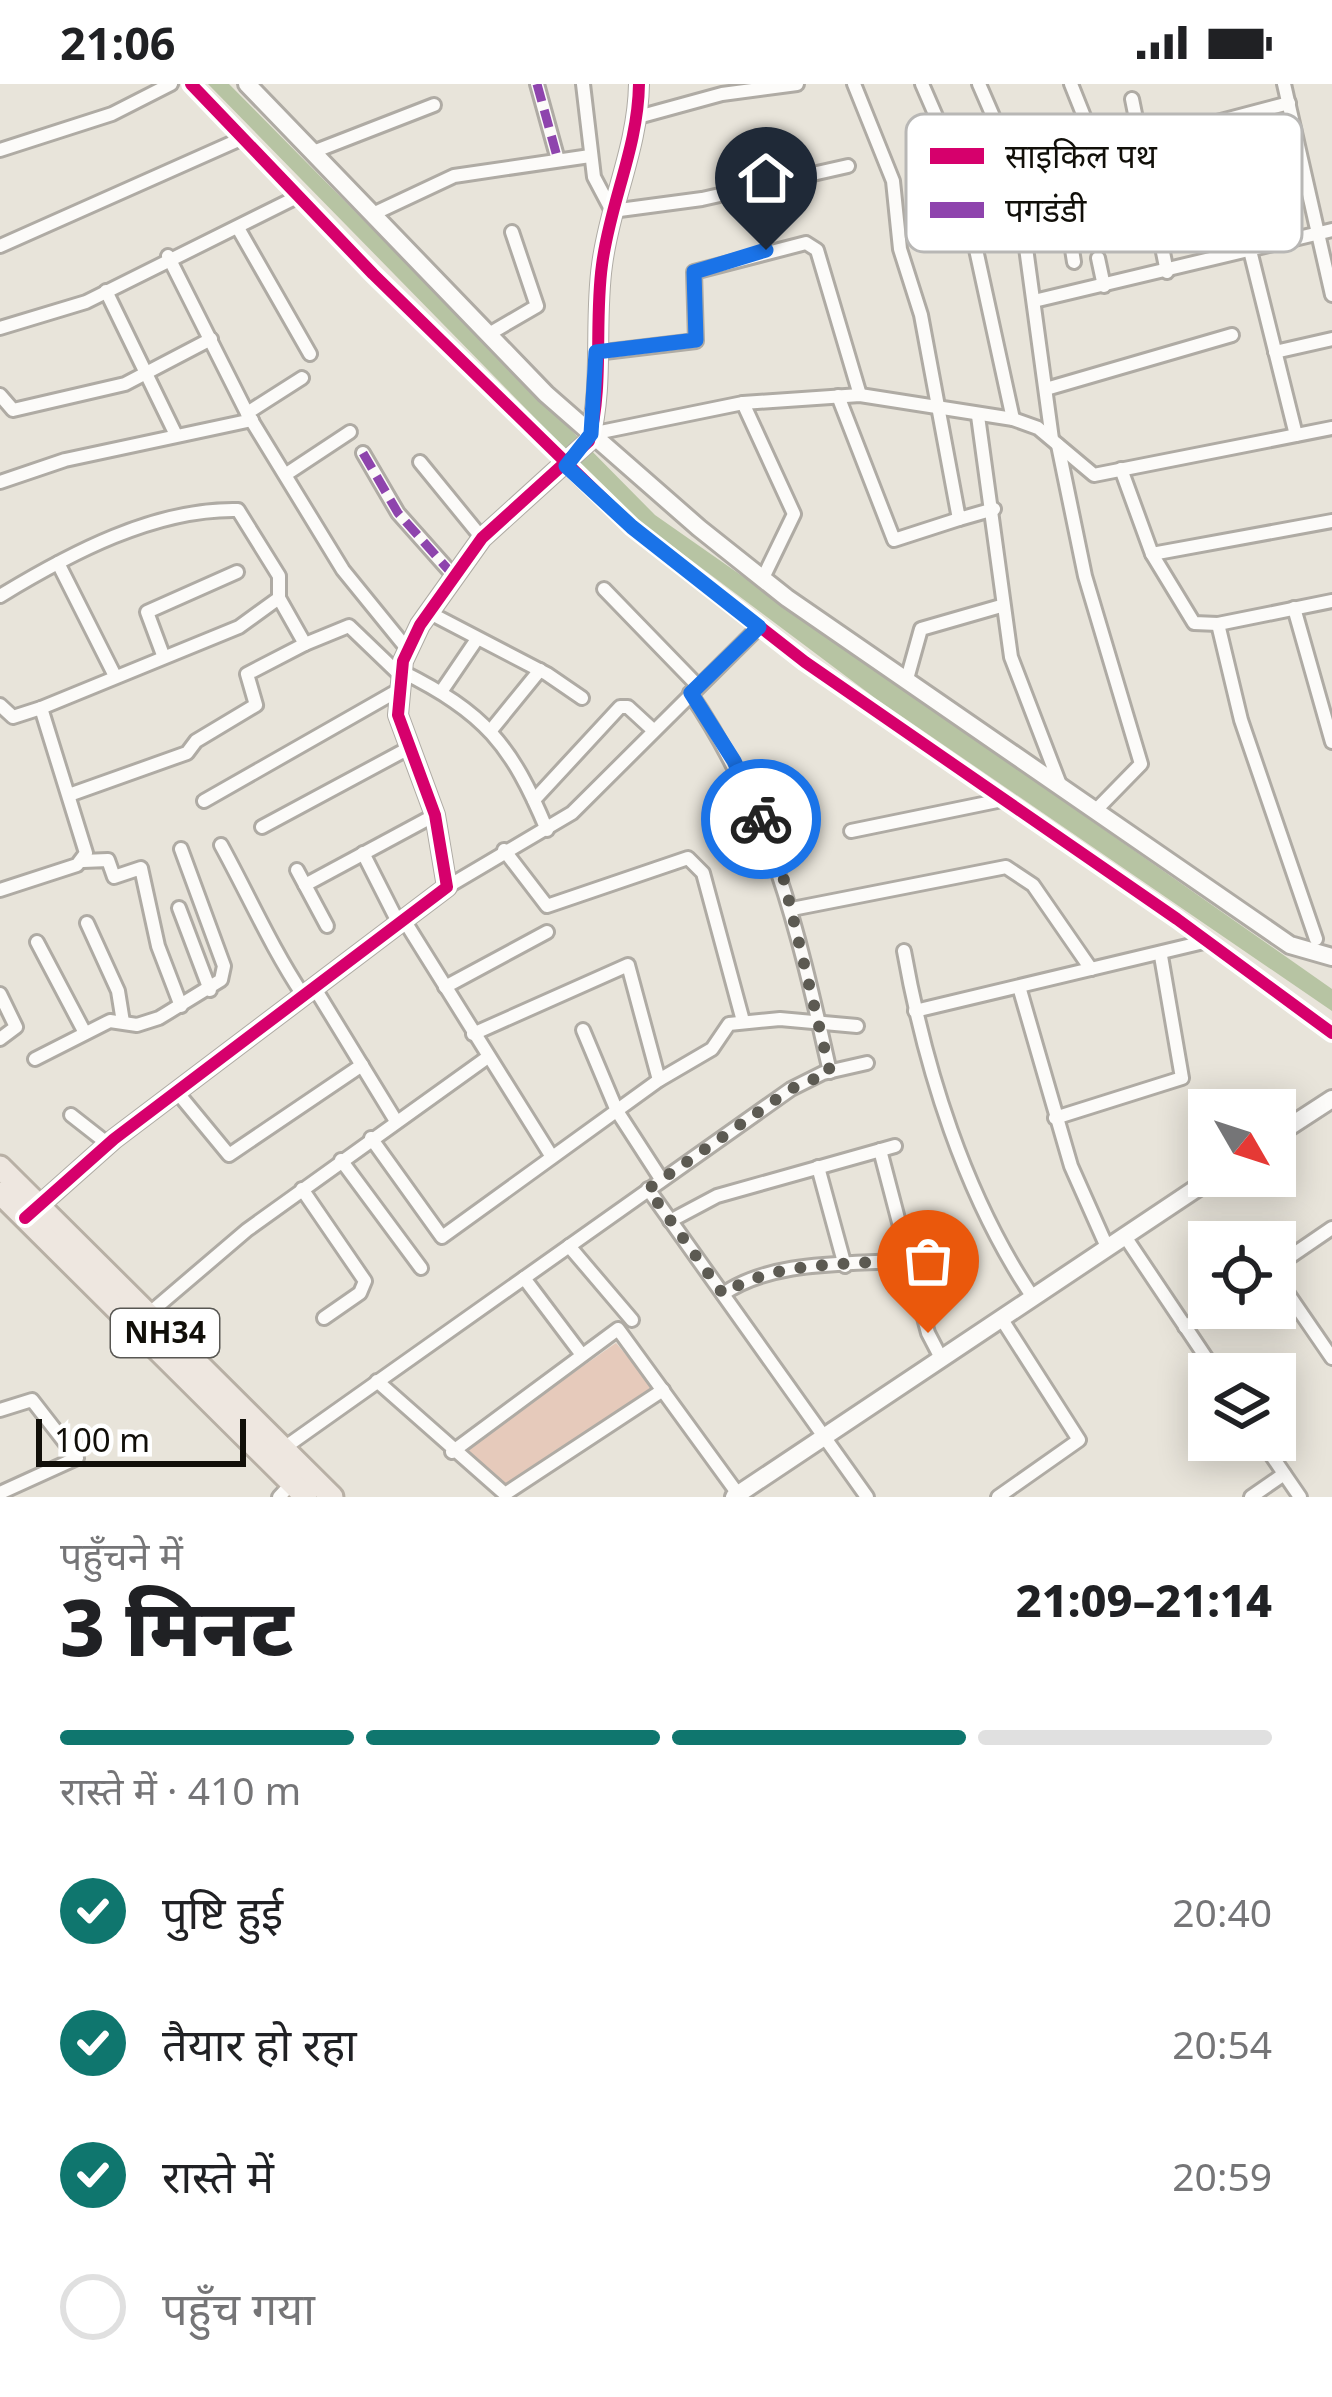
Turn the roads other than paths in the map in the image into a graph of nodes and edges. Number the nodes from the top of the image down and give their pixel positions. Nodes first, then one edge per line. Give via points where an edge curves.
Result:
1 (171, 84) edge
2 (191, 84) edge
3 (247, 84) edge
4 (537, 84) edge
5 (583, 84) edge
6 (639, 84) edge
7 (797, 84) edge
8 (854, 84) edge
9 (922, 84) edge
10 (979, 84) edge
11 (1071, 84) edge
12 (1284, 84) edge
13 (1132, 99) dead end
14 (1289, 103) junction
15 (434, 105) dead end
16 (935, 114) edge
17 (992, 114) edge
18 (1083, 114) edge
19 (1135, 114) edge
20 (1248, 114) edge
21 (1292, 114) edge
22 (638, 116) junction
23 (243, 138) junction
24 (1302, 147) edge
25 (0, 150) edge
26 (313, 152) junction
27 (590, 157) junction
28 (558, 160) junction
29 (848, 166) dead end
30 (297, 196) junction
31 (612, 211) junction
32 (373, 214) junction
33 (238, 227) junction
34 (1327, 231) edge
35 (512, 232) dead end
36 (0, 247) edge
37 (978, 252) edge
38 (1028, 252) edge
39 (1072, 252) edge
40 (1163, 252) edge
41 (1234, 252) edge
42 (1249, 252) edge
43 (168, 256) junction
44 (1098, 258) dead end
45 (1074, 262) dead end
46 (1167, 272) junction
47 (1104, 286) junction
48 (106, 291) junction
49 (1332, 295) edge
50 (1034, 301) junction
51 (0, 328) edge
52 (489, 334) junction
53 (1232, 335) dead end
54 (211, 339) junction
55 (1332, 339) edge
56 (596, 352) junction
57 (1275, 352) junction
58 (310, 354) dead end
59 (146, 374) junction
60 (302, 378) dead end
61 (1046, 389) junction
62 (860, 394) junction
63 (0, 395) edge
64 (838, 396) junction
65 (743, 403) junction
66 (936, 410) junction
67 (978, 416) junction
68 (250, 417) junction
69 (1013, 419) junction
70 (1332, 428) edge
71 (350, 432) dead end
72 (176, 435) junction
73 (1296, 435) junction
74 (590, 437) junction
75 (1055, 442) junction
76 (363, 453) dead end
77 (419, 462) dead end
78 (569, 463) junction
79 (1121, 469) junction
80 (288, 473) junction
81 (0, 482) edge
82 (994, 508) junction
83 (959, 519) junction
84 (1332, 521) edge
85 (482, 538) junction
86 (1153, 554) junction
87 (58, 563) junction
88 (237, 572) dead end
89 (454, 576) junction
90 (763, 578) junction
91 (604, 589) dead end
92 (0, 596) edge
93 (279, 598) junction
94 (1332, 601) edge
95 (1001, 606) junction
96 (1294, 608) junction
97 (428, 613) junction
98 (1218, 624) junction
99 (759, 627) junction
100 (477, 639) junction
101 (304, 644) junction
102 (408, 650) junction
103 (163, 655) junction
104 (540, 670) junction
105 (115, 676) junction
106 (399, 679) junction
107 (907, 679) junction
108 (694, 689) junction
109 (441, 692) junction
110 (582, 698) dead end
111 (0, 705) edge
112 (41, 709) junction
113 (492, 729) junction
114 (653, 730) junction
115 (1332, 742) edge
116 (409, 748) junction
117 (1059, 782) junction
118 (69, 795) junction
119 (534, 800) junction
120 (1004, 800) junction
121 (205, 801) dead end
122 (1097, 808) junction
123 (435, 815) junction
124 (262, 827) dead end
125 (547, 830) junction
126 (851, 831) dead end
127 (221, 844) dead end
128 (181, 849) dead end
129 (504, 850) junction
130 (363, 853) junction
131 (82, 861) junction
132 (297, 871) dead end
133 (304, 885) junction
134 (447, 886) junction
135 (0, 890) edge
136 (179, 908) dead end
137 (791, 909) junction
138 (402, 922) junction
139 (87, 923) dead end
140 (327, 926) dead end
141 (547, 932) dead end
142 (1332, 933) edge
143 (1208, 941) junction
144 (37, 942) dead end
145 (1321, 949) edge
146 (904, 951) dead end
147 (1161, 956) junction
148 (1091, 969) junction
149 (445, 987) junction
150 (1020, 990) junction
151 (210, 991) junction
152 (309, 991) junction
153 (0, 994) edge
154 (181, 1006) junction
155 (915, 1011) junction
156 (743, 1021) junction
157 (123, 1022) junction
158 (819, 1022) junction
159 (857, 1026) dead end
160 (583, 1030) dead end
161 (85, 1033) junction
162 (1332, 1033) edge
163 (473, 1034) junction
164 (0, 1039) edge
165 (488, 1057) junction
166 (35, 1059) dead end
167 (867, 1063) dead end
168 (362, 1065) junction
169 (830, 1072) junction
170 (659, 1080) junction
171 (177, 1092) junction
172 (1332, 1099) edge
173 (617, 1111) junction
174 (71, 1114) dead end
175 (1055, 1118) junction
176 (396, 1121) junction
177 (1296, 1122) edge
178 (370, 1138) junction
179 (108, 1144) junction
180 (552, 1156) junction
181 (341, 1160) junction
182 (0, 1167) edge
183 (818, 1168) junction
184 (661, 1179) junction
185 (302, 1189) junction
186 (648, 1189) junction
187 (1188, 1194) edge
188 (16, 1203) edge
189 (670, 1221) junction
190 (1332, 1228) edge
191 (1124, 1235) junction
192 (569, 1246) junction
193 (1107, 1246) junction
194 (1296, 1255) edge
195 (910, 1260) junction
196 (845, 1266) junction
197 (421, 1268) dead end
198 (524, 1278) junction
199 (723, 1294) junction
200 (1032, 1296) junction
201 (1296, 1303) edge
202 (324, 1318) dead end
203 (1001, 1318) junction
204 (632, 1320) dead end
205 (142, 1322) junction
206 (1188, 1325) edge
207 (1185, 1327) junction
208 (1203, 1353) edge
209 (581, 1355) junction
210 (941, 1358) junction
211 (1332, 1358) edge
212 (377, 1381) junction
213 (663, 1390) junction
214 (0, 1410) edge
215 (825, 1437) junction
216 (284, 1448) junction
217 (94, 1449) dead end
218 (452, 1452) junction
219 (77, 1458) junction
220 (1276, 1461) edge
221 (1285, 1474) junction
222 (292, 1492) edge
223 (0, 1493) edge
224 (736, 1496) edge
225 (332, 1497) edge
226 (867, 1497) edge
227 (998, 1497) edge
228 (1251, 1497) edge
229 (1300, 1497) edge

1 - 25 street via 112,114
2 - 23 street
3 - 26 street
4 - 28 street
5 - 27 street
6 - 22 street
7 - 22 street
8 - 66 street via 893,181
9 - 16 street
10 - 17 street
11 - 18 street
12 - 14 street
13 - 19 street
14 - 20 street
14 - 21 street
15 - 26 street
22 - 31 street
23 - 30 street
23 - 36 street
24 - 34 street
26 - 32 street
27 - 28 street
27 - 31 street
28 - 32 street via 454,176
29 - 31 street
30 - 33 street
30 - 78 street
31 - 56 street
32 - 52 street
33 - 43 street
33 - 58 street
34 - 49 street
35 - 52 street via 537,306
37 - 69 street
38 - 50 street
39 - 45 street
40 - 46 street
41 - 46 street
42 - 57 street
43 - 48 street
43 - 54 street
44 - 47 street
46 - 47 street
47 - 50 street
48 - 51 street
48 - 59 street
50 - 61 street
52 - 74 street
53 - 61 street
54 - 59 street
54 - 68 street
55 - 57 street
56 - 62 street via 694,342 694,272 806,243 817,250
56 - 74 street
57 - 73 street
59 - 63 street via 13,410
59 - 72 street
60 - 68 street
61 - 75 street
62 - 64 street
62 - 66 street
64 - 65 street
64 - 83 street via 894,540
65 - 74 street
65 - 90 street via 793,509
66 - 67 street
66 - 83 street
67 - 69 street
67 - 82 street
68 - 72 street
68 - 80 street
69 - 75 street
70 - 73 street
71 - 80 street
72 - 81 street
73 - 79 street
74 - 78 street
74 - 90 street
75 - 79 street via 1090,474
75 - 122 street via 1141,764
76 - 89 street via 398,513
77 - 85 street
78 - 85 street
78 - 99 street via 632,527
79 - 86 street
80 - 102 street via 343,570
82 - 83 street
82 - 95 street
84 - 86 street
85 - 89 street
86 - 98 street via 1189,620
87 - 92 street
87 - 93 street via 144,527 233,509 279,576
87 - 105 street
88 - 103 street via 147,612
89 - 97 street
90 - 107 street
91 - 108 street
93 - 101 street
93 - 103 street via 239,627
94 - 96 street
95 - 107 street via 921,629
95 - 117 street via 1011,657
96 - 98 street
96 - 115 street
97 - 100 street
97 - 102 street
98 - 145 street via 1241,720
99 - 108 street
99 - 120 street
100 - 104 street
100 - 109 street
101 - 106 street via 354,628
101 - 118 street via 248,674 254,707 187,754
102 - 106 street
103 - 105 street
104 - 110 street
104 - 113 street
105 - 112 street
106 - 109 street
106 - 116 street
106 - 121 street
107 - 117 street
108 - 114 street
108 - 137 street via 754,800
109 - 113 street
111 - 112 street via 13,717
112 - 118 street
113 - 119 street
114 - 119 street via 620,707
114 - 125 street
116 - 123 street
116 - 124 street
117 - 122 street
118 - 131 street
119 - 125 street
120 - 126 street
120 - 143 street
122 - 145 street via 1290,945
123 - 130 street
123 - 134 street
125 - 129 street
127 - 152 street via 266,938
128 - 151 street via 225,970
129 - 134 street
129 - 156 street via 547,906 694,861
130 - 133 street
130 - 138 street
131 - 135 street
131 - 154 street via 108,860 114,877 141,868
132 - 133 street
133 - 140 street
134 - 138 street
136 - 151 street
137 - 148 street via 1006,867 1033,885
137 - 158 street
138 - 149 street
138 - 152 street
139 - 157 street
141 - 149 street
142 - 145 street
143 - 147 street
143 - 162 street
144 - 161 street
146 - 155 street
147 - 148 street
147 - 175 street via 1182,1078
148 - 150 street
149 - 163 street
150 - 155 street
150 - 175 street
151 - 154 street
152 - 168 street
152 - 171 street
153 - 164 street via 16,1027
154 - 157 street via 144,1023
155 - 200 street via 981,1200
156 - 158 street
156 - 170 street via 722,1028 712,1048
157 - 161 street
158 - 159 street
158 - 169 street
160 - 173 street
161 - 166 street
163 - 165 street
163 - 170 street via 628,965
165 - 176 street
165 - 180 street
167 - 169 street
168 - 171 street via 229,1155
168 - 176 street
169 - 184 street via 791,1089
170 - 173 street
171 - 179 street
172 - 177 street
173 - 180 street
173 - 184 street
174 - 179 street
175 - 193 street
176 - 178 street
178 - 180 street via 442,1237
178 - 181 street
179 - 188 street
181 - 185 street
181 - 197 street
182 - 188 highway, NH34
183 - 189 street via 716,1196
183 - 195 street via 887,1148
183 - 196 street
184 - 186 street
185 - 202 street via 365,1281
185 - 205 street
186 - 189 street
186 - 192 street
187 - 191 street
188 - 205 highway, NH34
189 - 199 street
190 - 194 street
191 - 193 street
191 - 207 street
192 - 198 street
192 - 204 street
193 - 200 street
195 - 196 street
195 - 210 street
196 - 199 street via 749,1279
198 - 209 street
198 - 212 street
199 - 215 street
200 - 203 street
201 - 211 street
203 - 210 street
203 - 227 street via 1079,1440
205 - 216 highway, NH34
205 - 222 highway, NH34
206 - 207 street
207 - 208 street
209 - 213 street via 618,1329
209 - 218 street
210 - 215 street
212 - 216 street
212 - 218 street
213 - 218 street via 505,1494
213 - 224 street
214 - 219 street via 32,1400
215 - 224 street
215 - 226 street
216 - 225 highway, NH34
217 - 219 street
219 - 223 street
220 - 221 street
221 - 228 street
221 - 229 street

